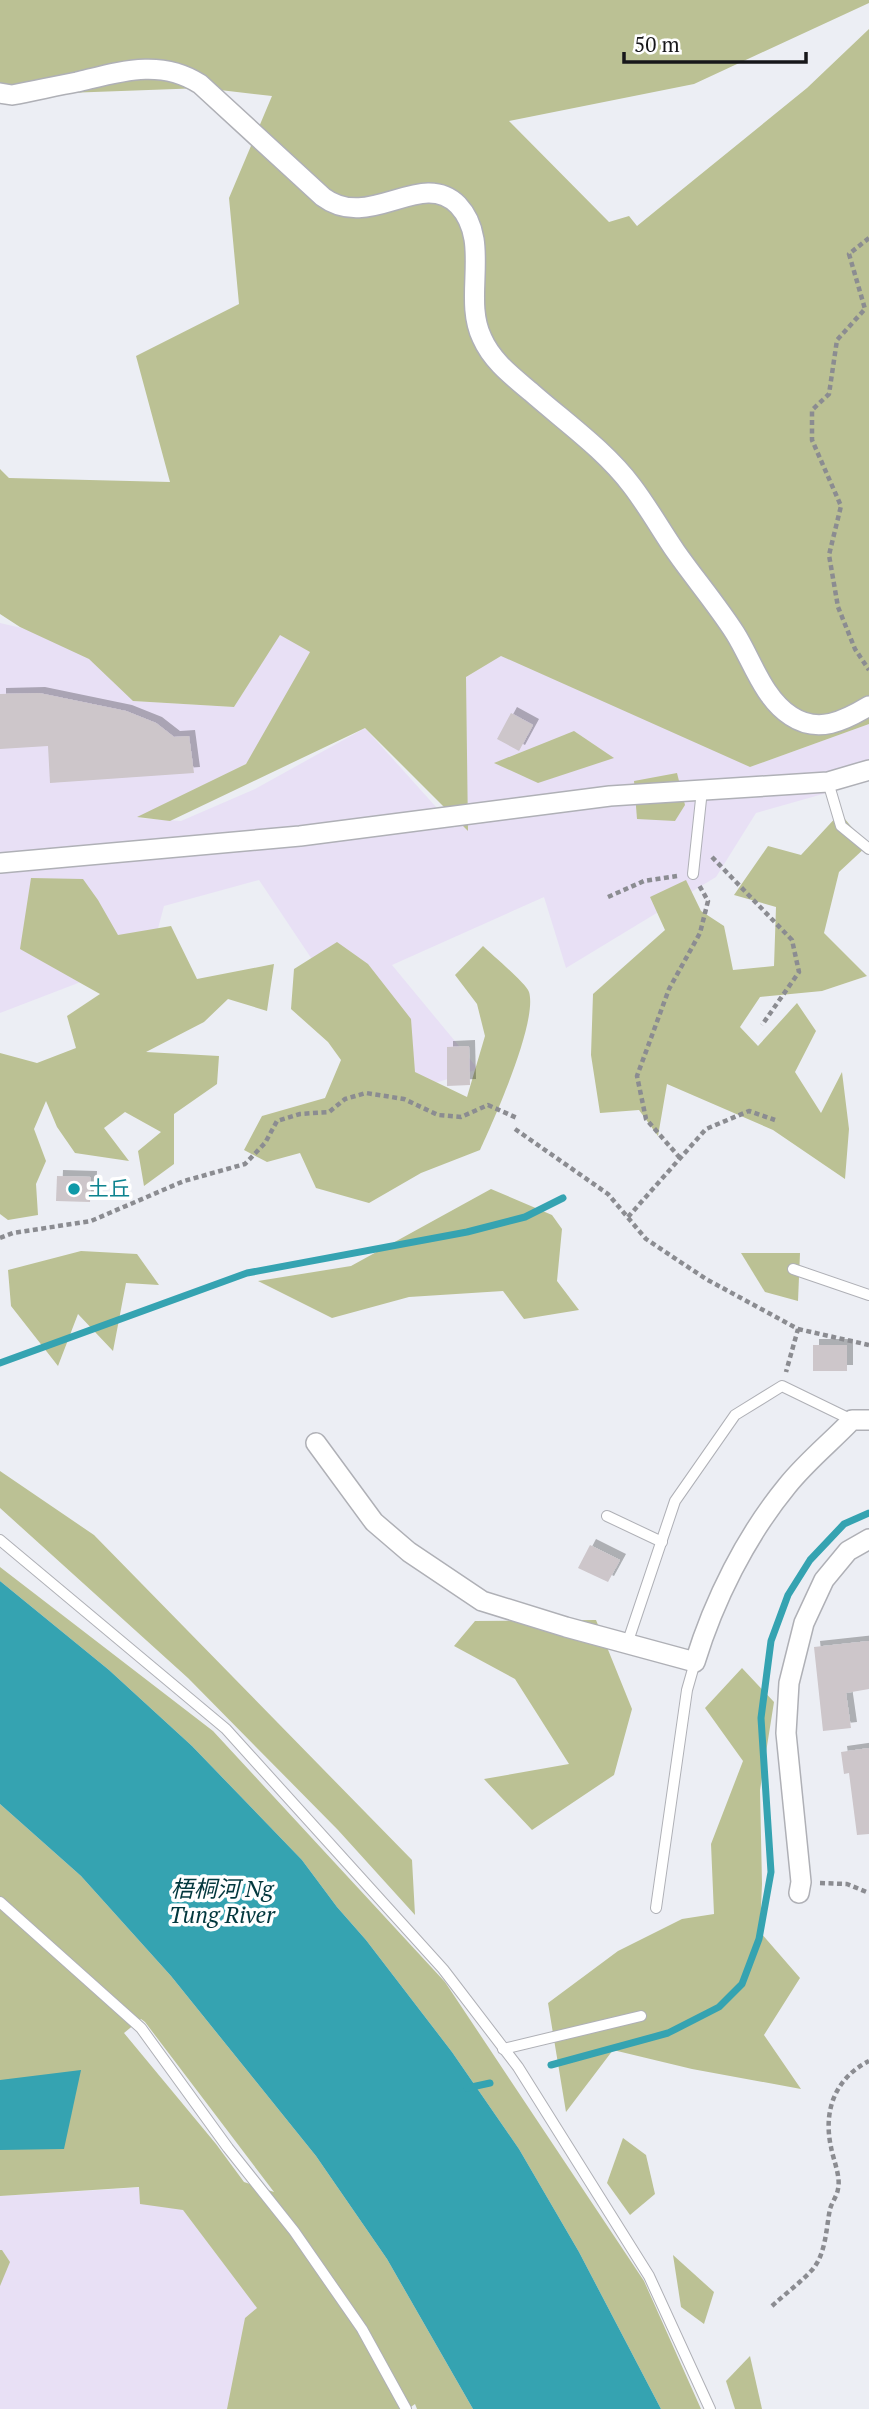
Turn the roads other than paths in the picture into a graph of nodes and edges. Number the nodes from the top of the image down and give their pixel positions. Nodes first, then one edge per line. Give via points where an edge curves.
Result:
1 (0, 93) edge
2 (869, 706) edge
3 (869, 770) edge
4 (828, 782) junction
5 (702, 790) junction
6 (869, 849) edge
7 (0, 863) edge
8 (692, 874) road end
9 (793, 1269) dead end
10 (869, 1295) edge
11 (861, 1420) edge
12 (316, 1443) dead end
13 (607, 1516) dead end
14 (869, 1539) edge
15 (0, 1540) edge
16 (662, 1542) junction
17 (627, 1644) junction
18 (695, 1662) junction
19 (800, 1888) road end
20 (0, 1902) edge
21 (656, 1908) dead end
22 (642, 2015) dead end
23 (503, 2049) junction
24 (405, 2409) edge
25 (710, 2409) edge

1 - 2 street via 12,95 135,69 169,71 190,78 212,94 338,207 365,208 427,193 452,200 468,220 474,240 476,319 486,345 503,368 631,485 730,626 779,706 803,722 824,726
3 - 4 street
4 - 5 street
4 - 6 lane via 841,826
5 - 7 street via 610,796 300,836
5 - 8 lane
9 - 10 lane
11 - 16 lane via 782,1385 735,1415 675,1501
11 - 18 street via 788,1485 745,1548
12 - 17 street via 374,1522 482,1601
13 - 16 lane
14 - 19 street via 848,1551 824,1580 804,1623 789,1683 786,1734
15 - 23 lane via 226,1729 443,1969
16 - 17 lane
17 - 18 street
18 - 21 lane via 687,1690
20 - 24 lane via 141,2028 362,2329
22 - 23 lane
23 - 25 lane via 649,2276

